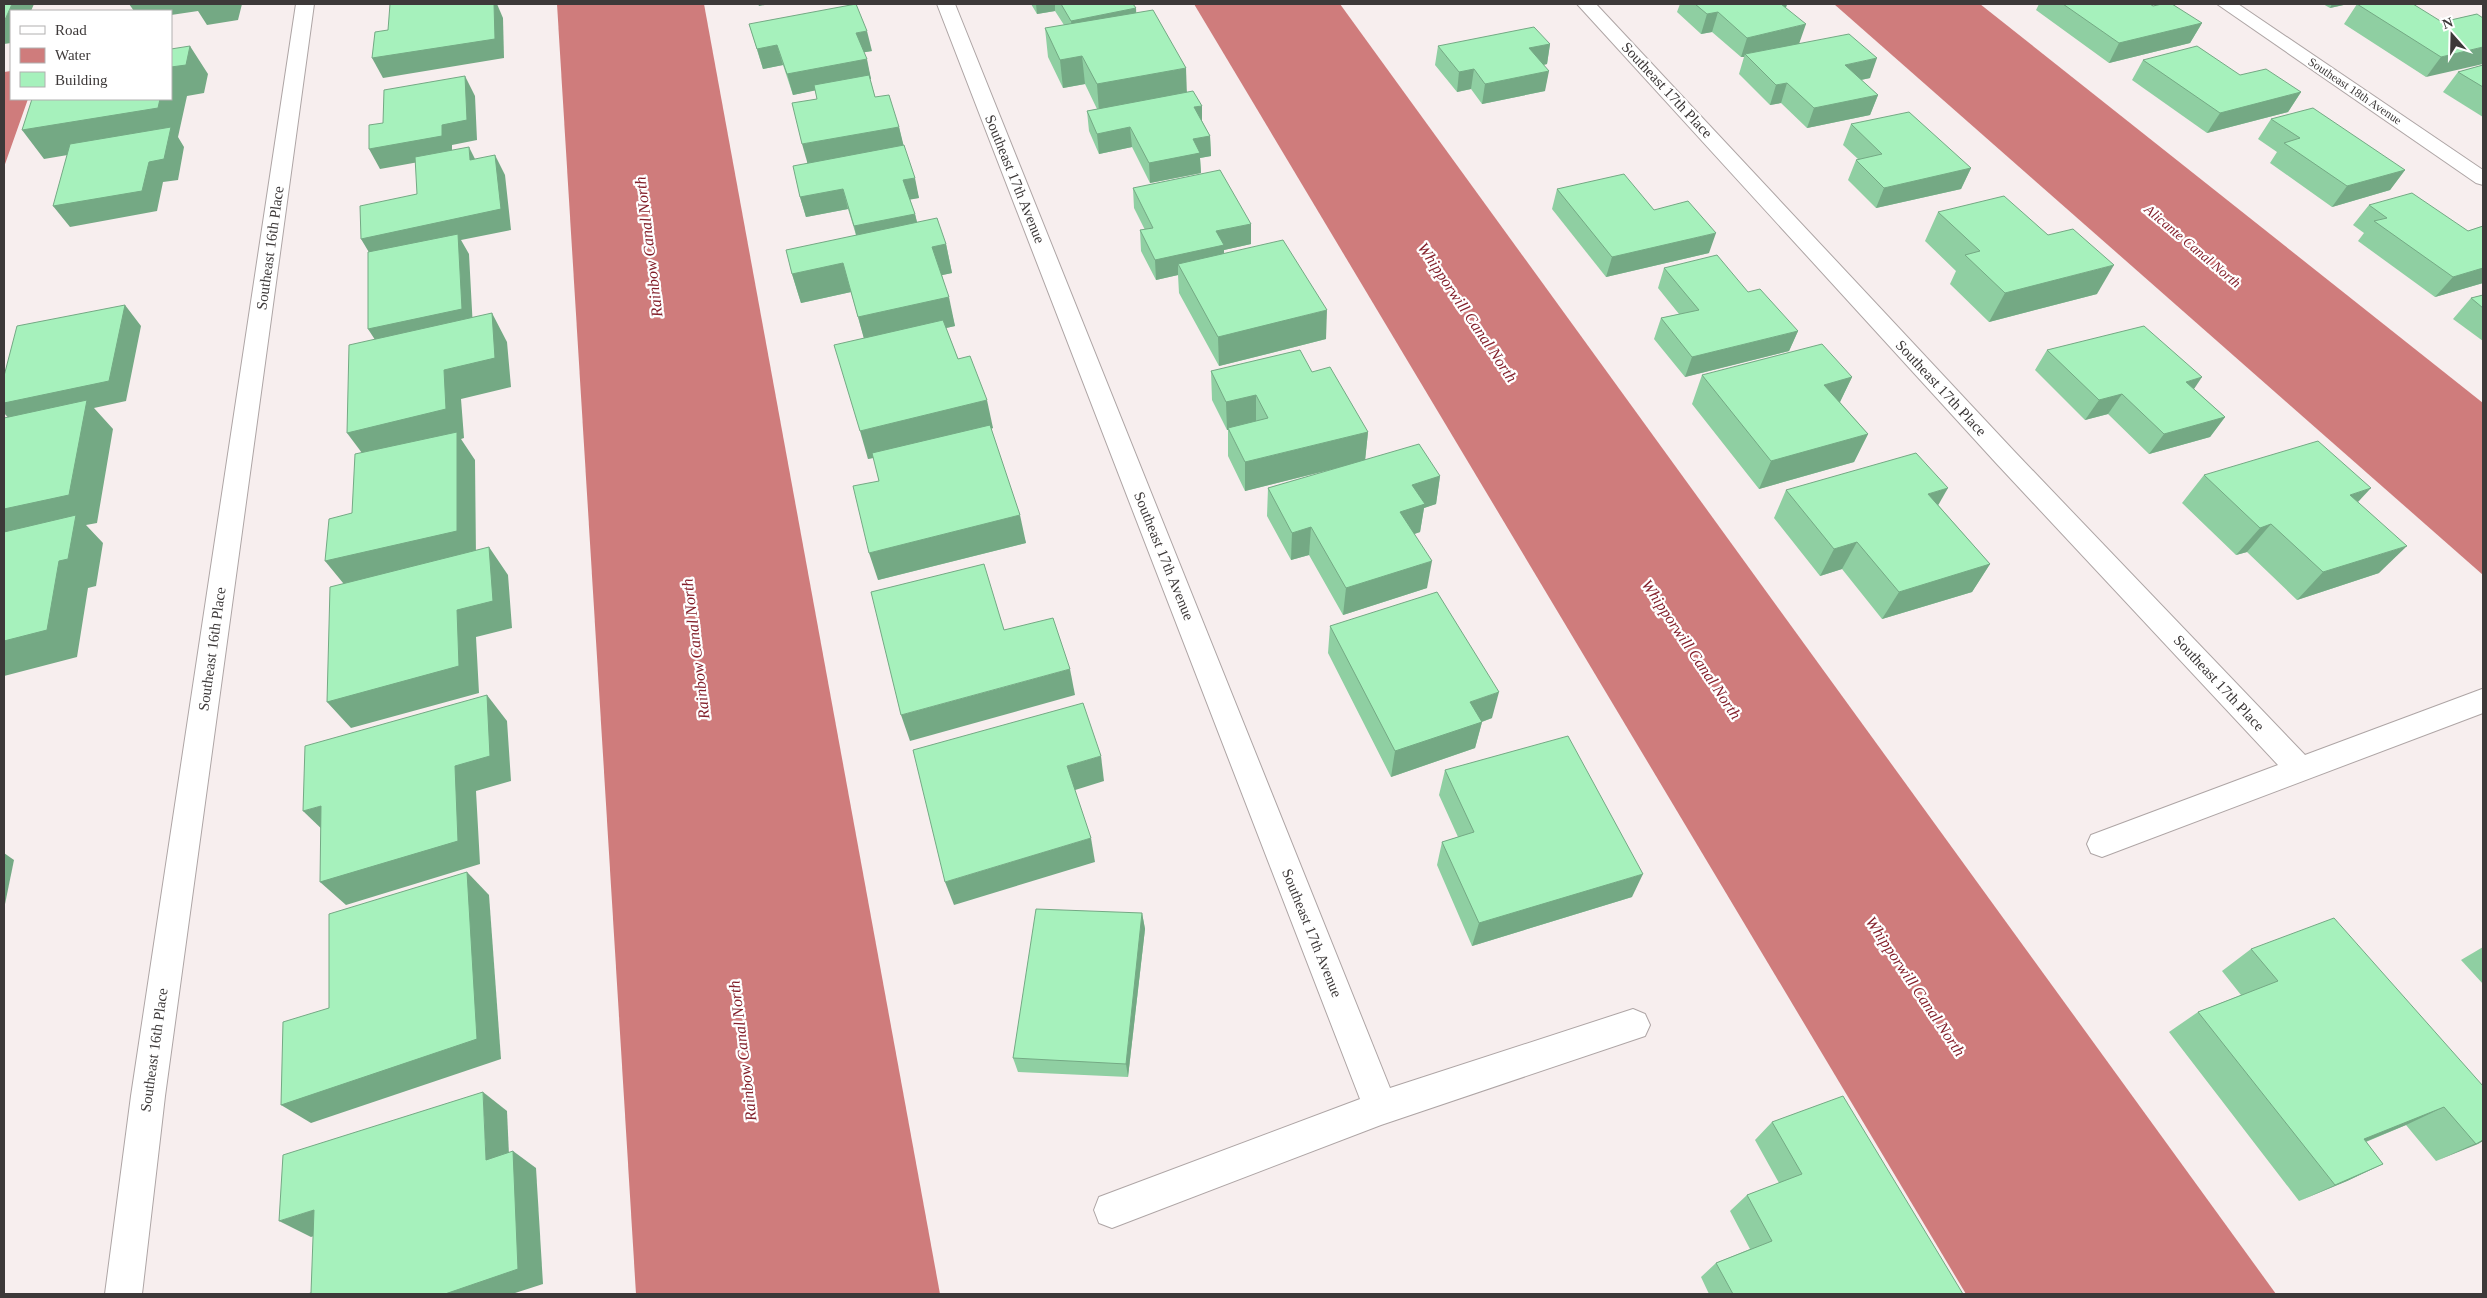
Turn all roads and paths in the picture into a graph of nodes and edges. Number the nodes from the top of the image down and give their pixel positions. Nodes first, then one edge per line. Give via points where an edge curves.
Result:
1 (305, 4) edge
2 (946, 4) edge
3 (1586, 4) edge
4 (2226, 4) edge
5 (2483, 179) edge
6 (2482, 701) edge
7 (2300, 769) junction
8 (2102, 844) dead end
9 (1633, 1025) dead end
10 (1381, 1108) junction
11 (1112, 1210) dead end
12 (123, 1294) edge

1 - 12 street, Southeast 16th Place via 150,1076
2 - 10 street, Southeast 17th Avenue
3 - 7 street, Southeast 17th Place via 2005,457
4 - 5 street, Southeast 18th Avenue
6 - 7 street
7 - 8 street
9 - 10 street
10 - 11 street

